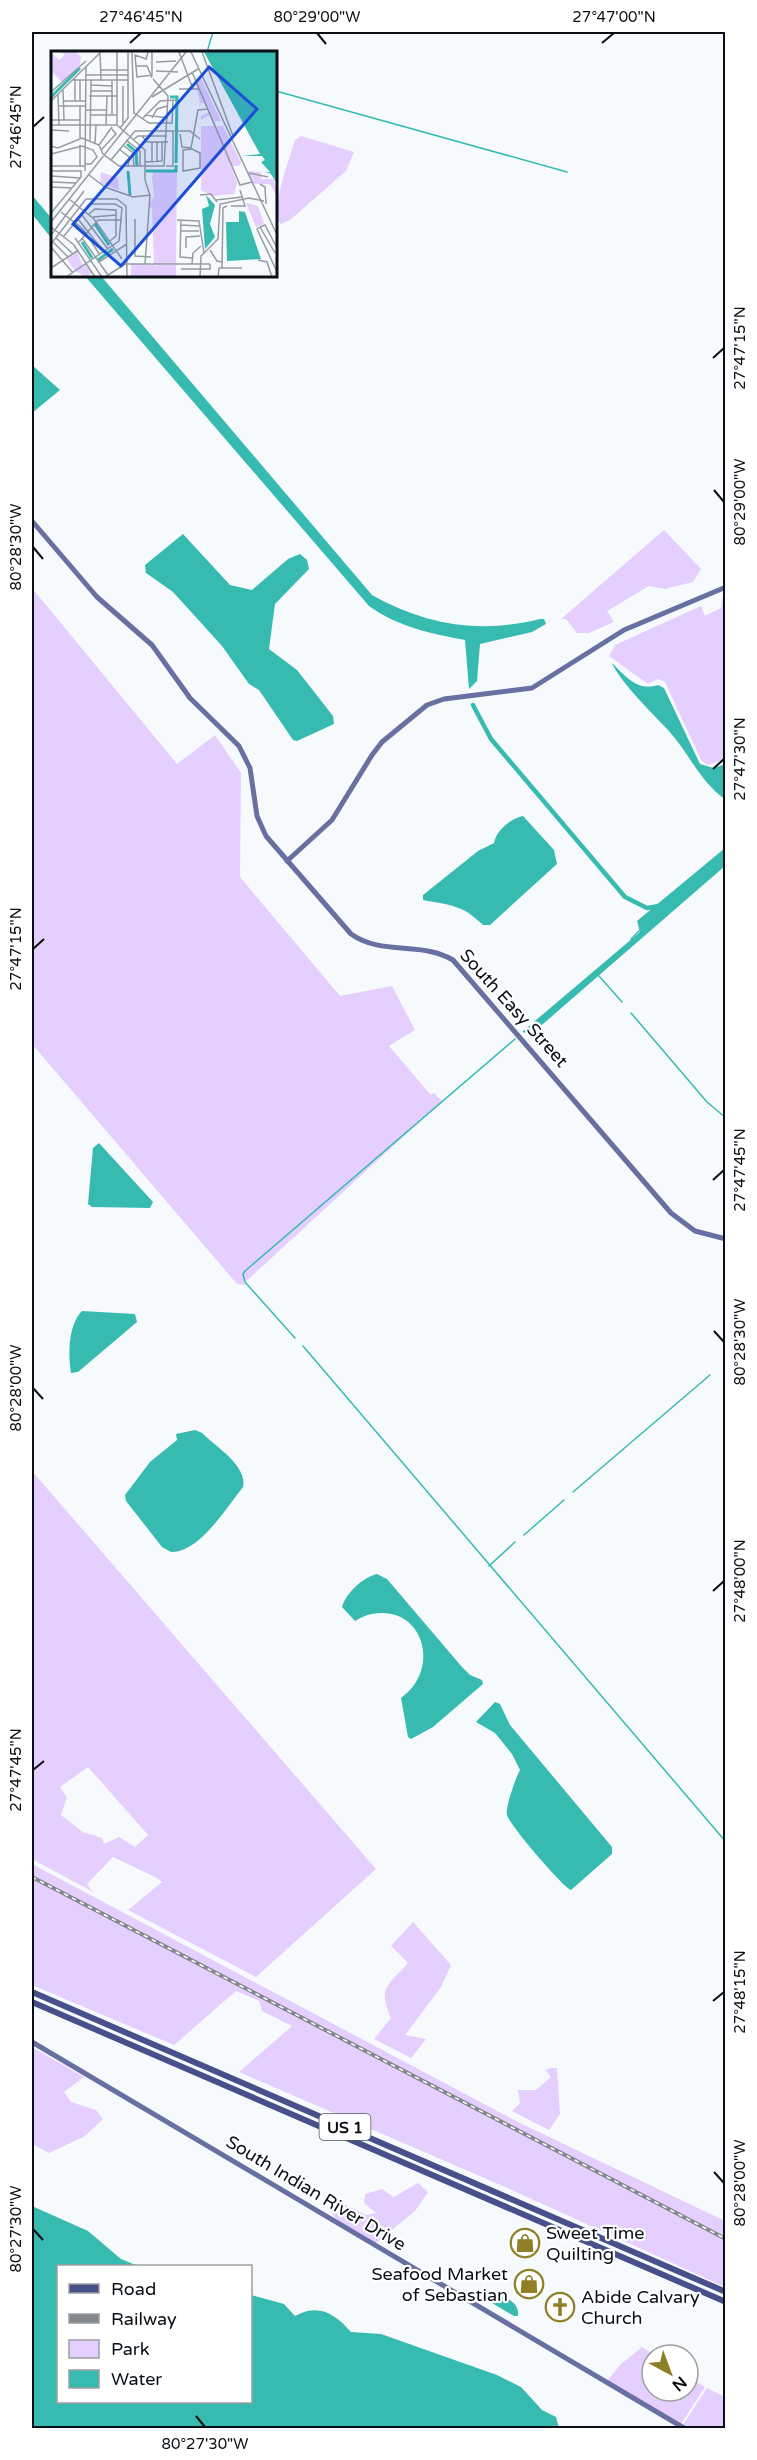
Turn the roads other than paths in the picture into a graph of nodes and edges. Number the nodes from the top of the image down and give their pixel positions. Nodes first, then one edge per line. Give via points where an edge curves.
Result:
1 (32, 521) edge
2 (726, 588) edge
3 (287, 861) junction
4 (726, 1239) edge
5 (32, 1992) edge
6 (32, 2002) edge
7 (32, 2042) edge
8 (252, 2087) junction
9 (239, 2091) junction
10 (270, 2095) junction
11 (256, 2098) junction
12 (454, 2183) junction
13 (537, 2210) junction
14 (555, 2228) junction
15 (640, 2254) junction
16 (723, 2291) edge
17 (710, 2295) junction
18 (725, 2302) edge
19 (684, 2428) edge

1 - 3 street, South Easy Street via 102,602 152,645 190,698 239,746 250,768 260,826
2 - 3 street via 624,630 532,688 444,699 427,705 382,742 332,820
3 - 4 street, South Easy Street via 359,939 382,946 430,950 453,960 671,1213 695,1231
5 - 8 main road, US 1
6 - 9 main road, US 1
7 - 19 street, South Indian River Drive
8 - 9 main road
8 - 10 main road, US 1
9 - 11 main road, US 1
10 - 11 main road
10 - 13 main road, US 1
11 - 12 main road, US 1
12 - 13 main road via 532,2214
12 - 14 main road, US 1
13 - 15 main road, US 1
14 - 15 main road via 564,2226 630,2254
14 - 17 main road, US 1
15 - 16 main road, US 1
16 - 17 main road
17 - 18 main road, US 1

